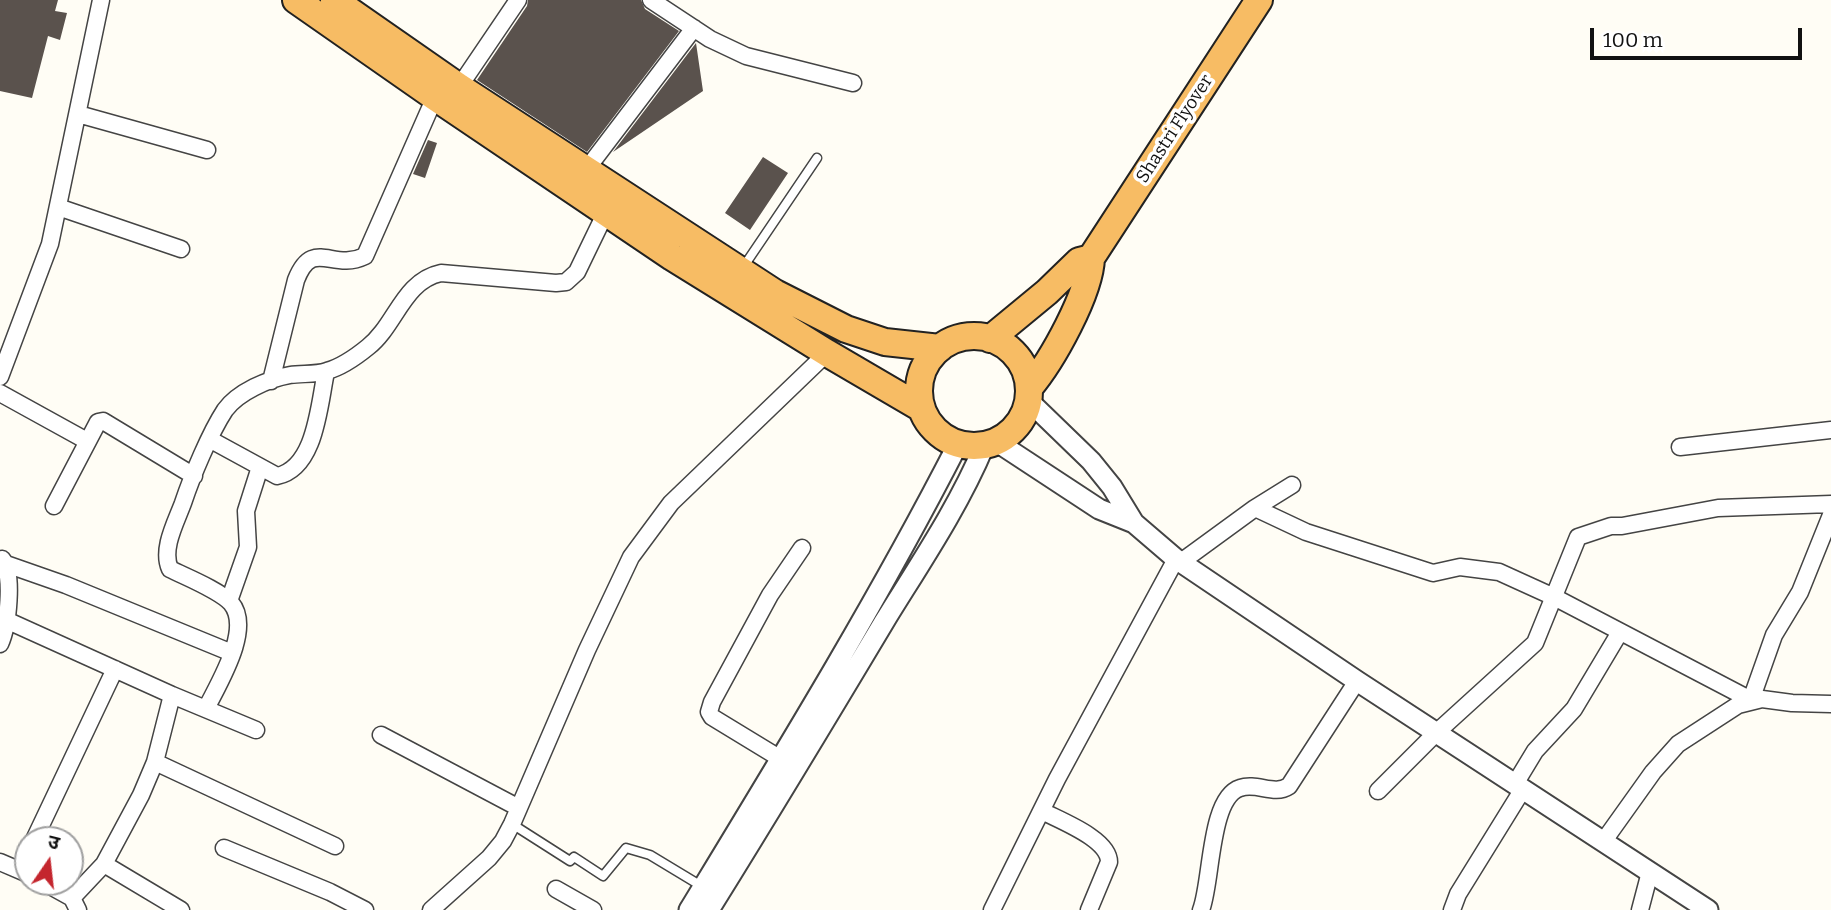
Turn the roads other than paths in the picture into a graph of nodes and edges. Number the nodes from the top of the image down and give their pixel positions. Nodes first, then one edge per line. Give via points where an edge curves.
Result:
1 (101, 0) edge
2 (296, 0) edge
3 (334, 0) edge
4 (517, 0) edge
5 (651, 0) edge
6 (1259, 0) edge
7 (694, 28) junction
8 (853, 83) dead end
9 (447, 92) junction
10 (78, 114) junction
11 (207, 150) dead end
12 (817, 158) dead end
13 (586, 170) junction
14 (58, 208) junction
15 (606, 212) junction
16 (181, 249) dead end
17 (1091, 258) junction
18 (741, 270) junction
19 (990, 338) junction
20 (940, 348) junction
21 (827, 353) junction
22 (326, 372) junction
23 (0, 377) edge
24 (271, 381) junction
25 (0, 393) edge
26 (1029, 394) junction
27 (921, 408) junction
28 (1831, 430) edge
29 (211, 440) junction
30 (87, 441) junction
31 (958, 444) junction
32 (991, 444) junction
33 (1680, 447) dead end
34 (260, 467) junction
35 (194, 476) junction
36 (1292, 485) dead end
37 (1831, 504) edge
38 (54, 506) dead end
39 (1255, 508) junction
40 (1831, 515) edge
41 (1134, 523) junction
42 (802, 548) dead end
43 (3, 561) edge
44 (1178, 561) junction
45 (1554, 597) junction
46 (229, 601) junction
47 (6, 620) junction
48 (1620, 632) junction
49 (1, 640) edge
50 (232, 653) junction
51 (115, 669) junction
52 (1357, 681) junction
53 (172, 695) junction
54 (1751, 700) junction
55 (1831, 704) edge
56 (206, 709) junction
57 (256, 730) dead end
58 (1436, 733) junction
59 (381, 736) dead end
60 (781, 759) junction
61 (155, 762) junction
62 (1519, 787) junction
63 (1378, 791) dead end
64 (519, 808) junction
65 (1042, 811) junction
66 (512, 824) junction
67 (41, 826) edge
68 (1603, 842) junction
69 (335, 846) dead end
70 (224, 848) dead end
71 (104, 864) junction
72 (1650, 872) junction
73 (703, 887) junction
74 (556, 888) dead end
75 (75, 904) edge
76 (181, 910) edge
77 (365, 910) edge
78 (431, 910) edge
79 (593, 910) edge
80 (689, 910) edge
81 (709, 910) edge
82 (992, 910) edge
83 (1089, 910) edge
84 (1200, 910) edge
85 (1452, 910) edge
86 (1640, 910) edge
87 (1708, 910) edge

1 - 10 street
2 - 9 highway
3 - 9 highway
4 - 9 street
5 - 7 street
6 - 17 highway, Shastri Flyover
7 - 8 street via 746,56
7 - 13 street
9 - 13 highway
9 - 15 highway
9 - 24 street via 365,256 342,262 319,257 308,259 301,267
10 - 11 street
10 - 14 street
12 - 18 lane
13 - 18 highway
14 - 16 street
14 - 23 street via 50,244
15 - 21 highway
15 - 22 street via 577,272 566,282 441,273 428,276 415,285 370,346
17 - 19 highway via 1079,261
17 - 26 highway via 1067,328
18 - 20 highway via 846,329 885,342
19 - 20 highway via 964,337
19 - 26 highway via 1021,363
20 - 27 highway via 923,369
21 - 27 highway
21 - 64 street via 671,503 631,557
22 - 24 street
22 - 34 street via 304,457 284,475
24 - 29 street via 240,396 226,409
25 - 30 street
26 - 32 highway via 1018,425
26 - 41 street via 1091,461
27 - 31 highway via 935,430
28 - 33 street
29 - 34 street
29 - 35 street
30 - 35 street via 94,425 103,421
30 - 38 street
31 - 32 highway
31 - 60 street via 921,517
32 - 41 street via 1099,509
32 - 81 street
34 - 46 street via 246,511 248,547
35 - 46 street via 166,560 170,569
36 - 39 street
37 - 45 street via 1718,508 1578,537
39 - 44 street
39 - 45 street via 1368,554 1433,573 1460,567 1499,572
40 - 54 street via 1800,592 1774,635
41 - 44 street
42 - 60 street via 770,595 709,712
43 - 47 street via 8,571
43 - 50 street
44 - 52 street
44 - 65 street
45 - 48 street
45 - 58 street via 1535,643
46 - 50 street via 238,622
47 - 49 street
47 - 51 street
48 - 54 street
48 - 62 street via 1574,709 1535,751
50 - 56 street
51 - 53 street
51 - 67 street
52 - 58 street
52 - 84 street via 1289,786 1282,790 1241,788 1223,804
53 - 56 street
53 - 61 street
54 - 55 street
54 - 68 street via 1678,744
56 - 57 street
58 - 62 street
58 - 63 street
59 - 64 street
60 - 73 street
61 - 69 street
61 - 71 street
62 - 68 street
62 - 85 street
64 - 66 street
65 - 82 street
65 - 83 street via 1098,841 1109,855
66 - 73 lane via 603,876 626,848 650,855
66 - 78 street via 489,858
68 - 72 street
70 - 77 street
71 - 75 street
71 - 76 street
72 - 86 street
72 - 87 street
73 - 80 street
74 - 79 street

